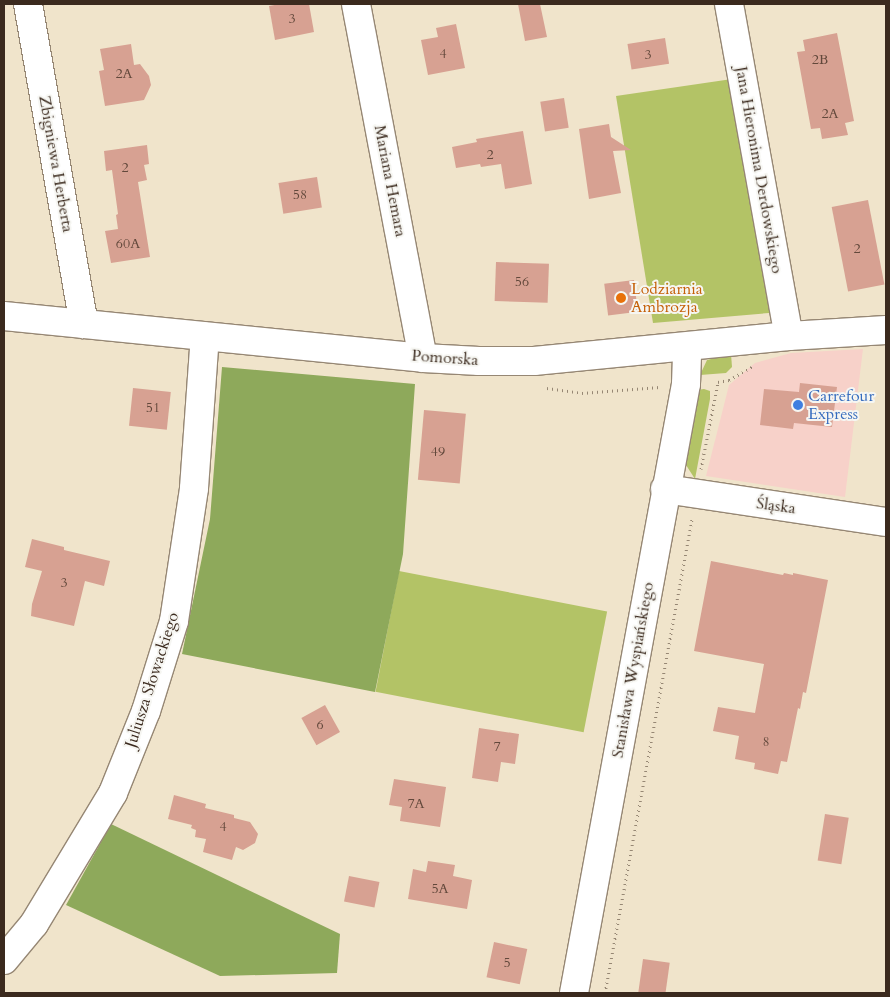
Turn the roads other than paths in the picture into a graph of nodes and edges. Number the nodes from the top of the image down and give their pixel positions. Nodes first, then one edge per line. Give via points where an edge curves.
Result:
1 (28, 4) edge
2 (356, 4) edge
3 (729, 4) edge
4 (4, 316) edge
5 (84, 324) junction
6 (886, 330) edge
7 (205, 336) junction
8 (790, 336) junction
9 (687, 347) junction
10 (423, 358) junction
11 (665, 489) junction
12 (886, 522) edge
13 (4, 960) edge
14 (574, 993) edge

1 - 5 street, Zbigniewa Herberta
2 - 10 street, Mariana Hemara
3 - 8 street, Jana Hieronima Derdowskiego
4 - 5 street, Pomorska
5 - 7 street, Pomorska
6 - 8 street, Pomorska
7 - 10 street, Pomorska
7 - 13 street, Juliusza Słowackiego via 194,488 174,621 149,702 113,794 34,924
8 - 9 street, Pomorska
9 - 10 street, Pomorska via 534,361
9 - 11 street, Stanisława Wyspiańskiego via 686,384
11 - 12 street, Śląska
11 - 14 street, Stanisława Wyspiańskiego

